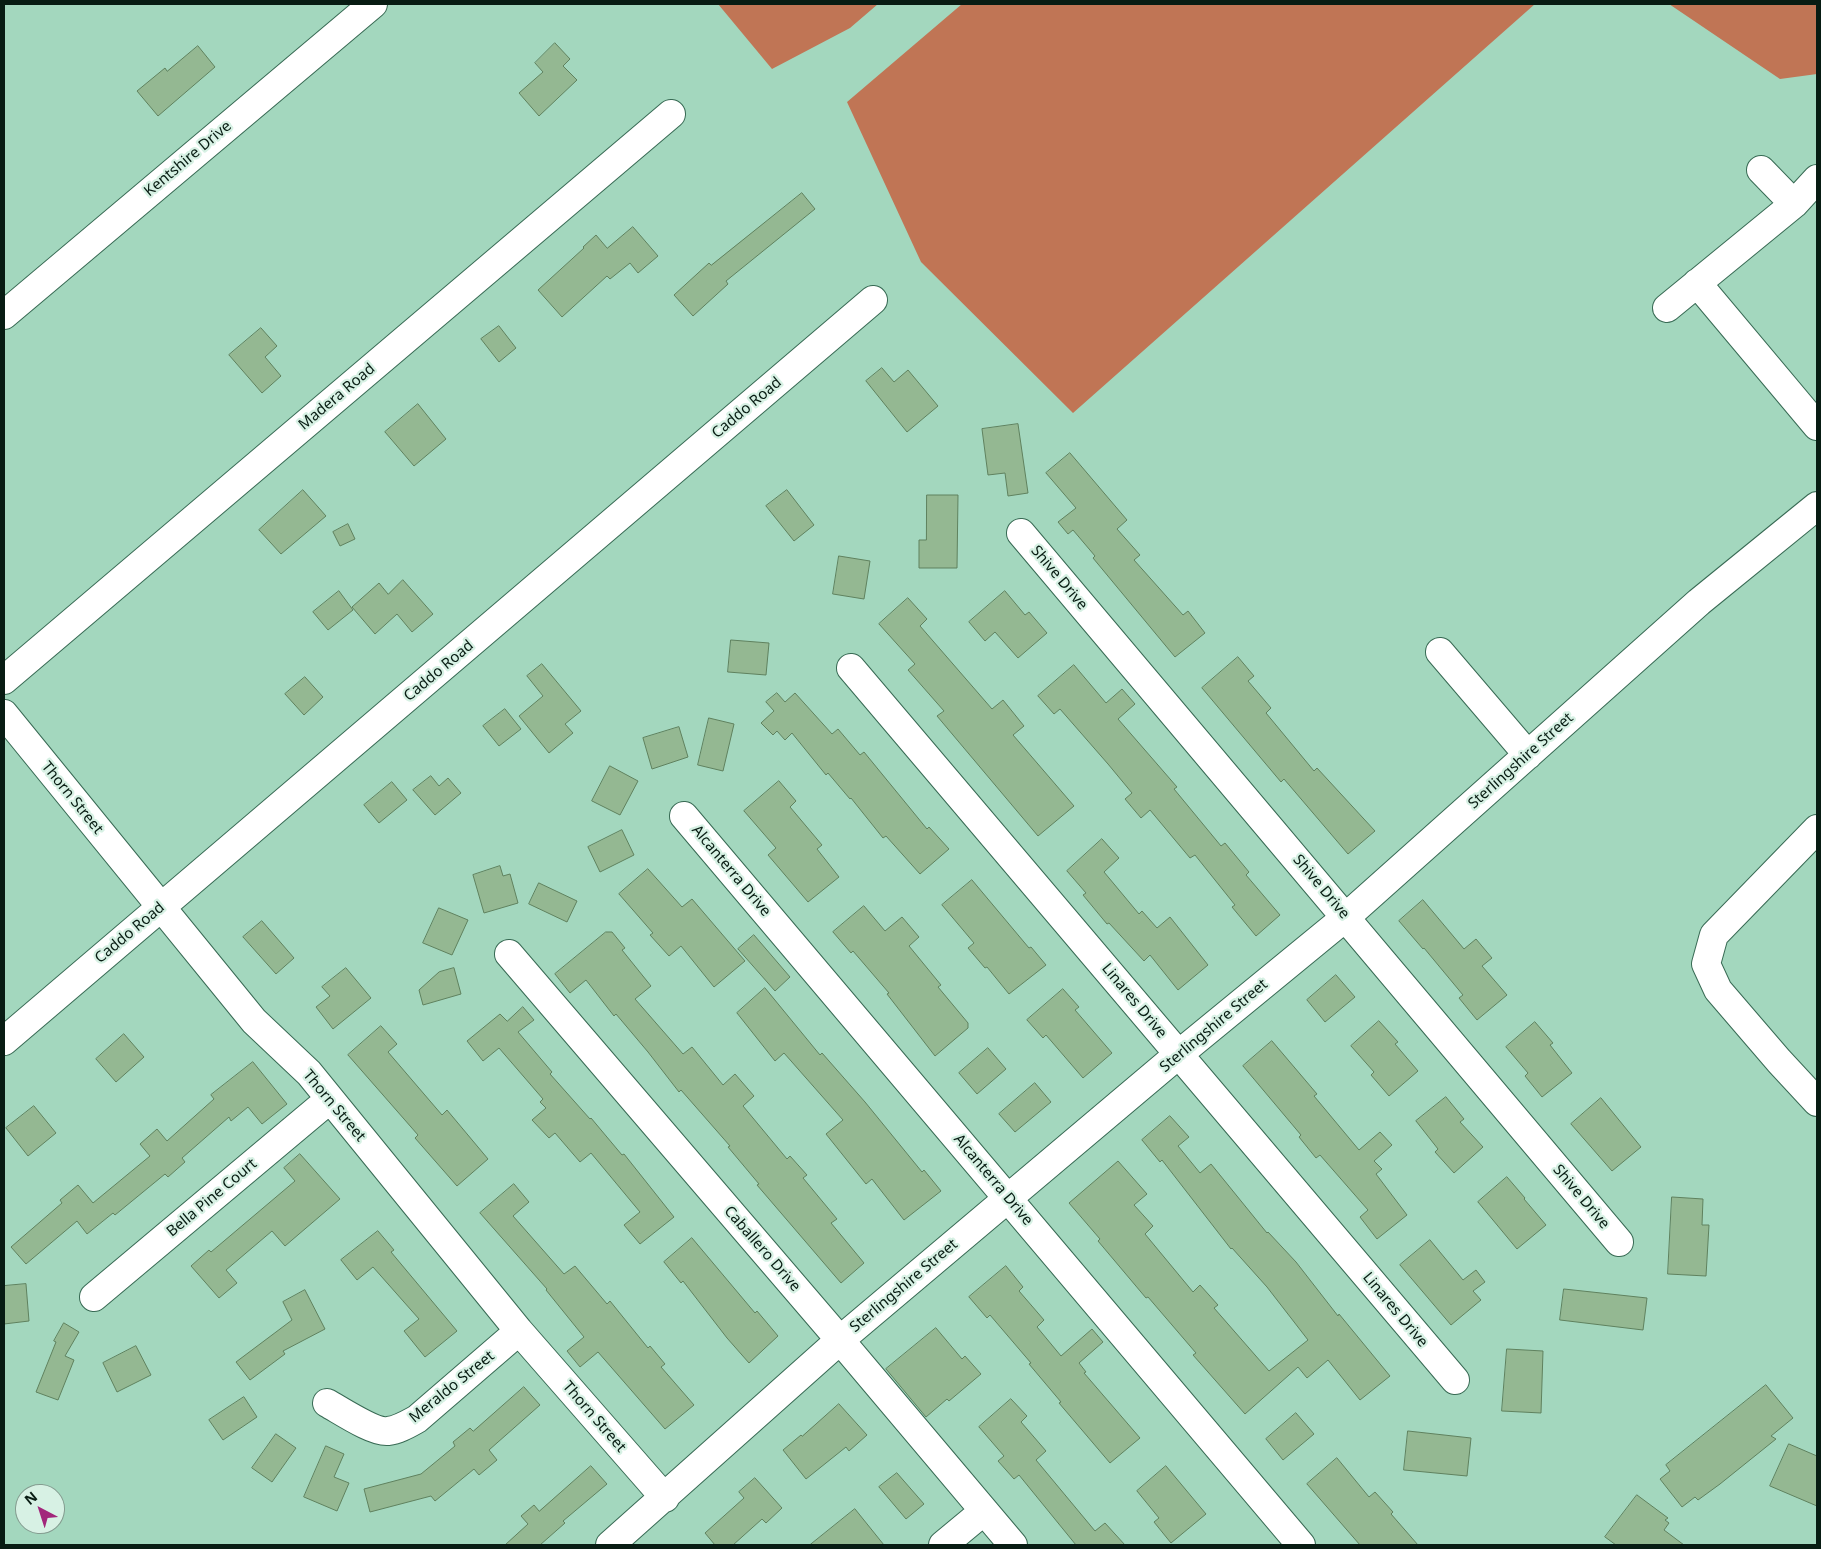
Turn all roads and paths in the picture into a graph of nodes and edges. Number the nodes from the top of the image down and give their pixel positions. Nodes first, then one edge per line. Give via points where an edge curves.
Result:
1 (373, 4) edge
2 (671, 114) dead end
3 (1761, 170) dead end
4 (1817, 179) edge
5 (1794, 204) junction
6 (1697, 283) junction
7 (873, 300) dead end
8 (1667, 308) dead end
9 (4, 315) edge
10 (1817, 426) edge
11 (1817, 506) edge
12 (1021, 533) dead end
13 (1440, 652) dead end
14 (851, 668) dead end
15 (4, 680) edge
16 (4, 714) edge
17 (1528, 755) junction
18 (684, 816) dead end
19 (1817, 829) edge
20 (161, 907) junction
21 (1346, 917) junction
22 (509, 954) dead end
23 (4, 1041) edge
24 (1179, 1054) junction
25 (330, 1099) junction
26 (1817, 1102) edge
27 (1008, 1198) junction
28 (1619, 1242) dead end
29 (94, 1297) dead end
30 (519, 1331) junction
31 (840, 1340) junction
32 (1455, 1380) dead end
33 (327, 1403) dead end
34 (665, 1498) junction
35 (984, 1511) junction
36 (610, 1545) edge
37 (944, 1545) edge
38 (1013, 1545) edge
39 (1301, 1545) edge

1 - 9 street, Kentshire Drive
2 - 15 street, Madera Road
3 - 5 street
4 - 5 street
5 - 6 street
6 - 8 street
6 - 10 street
7 - 20 street, Caddo Road
11 - 17 street, Sterlingshire Street via 1699,602
12 - 21 street, Shive Drive
13 - 17 street
14 - 24 street, Linares Drive
16 - 20 street, Thorn Street
17 - 21 street, Sterlingshire Street
18 - 27 street, Alcanterra Drive
19 - 26 street via 1714,934 1706,964 1718,990
20 - 23 street, Caddo Road
20 - 25 street, Thorn Street via 254,1021 309,1073
21 - 24 street, Sterlingshire Street
21 - 28 street, Shive Drive
22 - 31 street, Caballero Drive
24 - 27 street, Sterlingshire Street
24 - 32 street, Linares Drive
25 - 29 street, Bella Pine Court
25 - 30 street, Thorn Street
27 - 31 street, Sterlingshire Street
27 - 39 street, Alcanterra Drive
30 - 33 street, Meraldo Street via 417,1419 400,1428 386,1432 366,1425
30 - 34 street, Thorn Street
31 - 34 street, Sterlingshire Street
31 - 35 street, Caballero Drive
34 - 36 street, Sterlingshire Street
35 - 37 street
35 - 38 street, Caballero Drive

